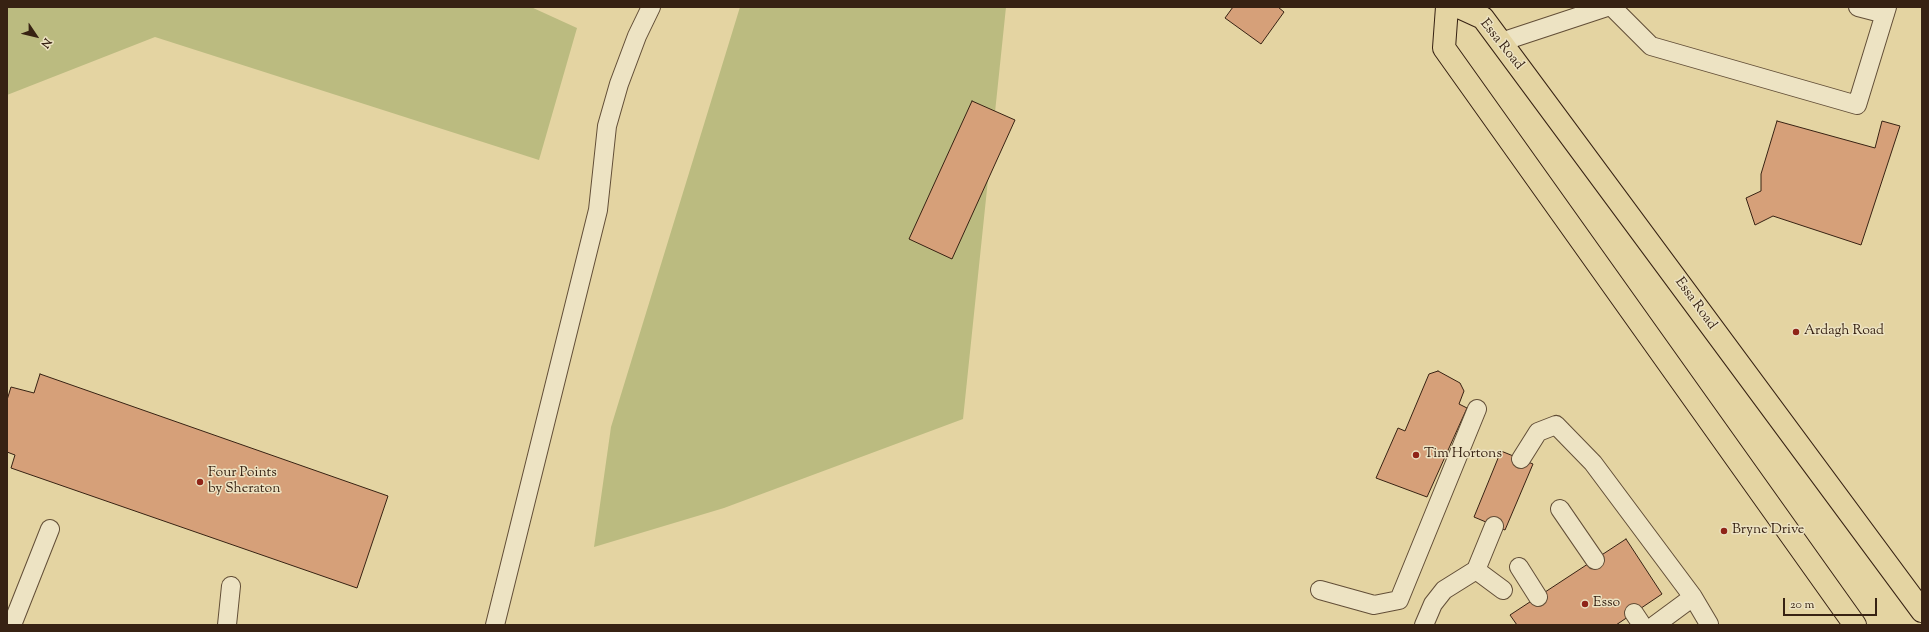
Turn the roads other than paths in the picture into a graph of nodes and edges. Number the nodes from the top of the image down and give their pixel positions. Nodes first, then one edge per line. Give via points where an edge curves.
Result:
1 (651, 7) edge
2 (1447, 7) edge
3 (1459, 7) edge
4 (1607, 7) edge
5 (1612, 7) edge
6 (1858, 7) edge
7 (1886, 11) edge
8 (1501, 42) junction
9 (1477, 409) dead end
10 (1521, 459) dead end
11 (1560, 509) dead end
12 (1494, 526) dead end
13 (50, 529) dead end
14 (1595, 560) dead end
15 (1519, 567) dead end
16 (1476, 570) junction
17 (231, 586) dead end
18 (1320, 590) dead end
19 (1503, 590) dead end
20 (1538, 597) dead end
21 (1693, 597) junction
22 (1922, 611) edge
23 (14, 621) edge
24 (1709, 624) dead end
25 (227, 625) edge
26 (495, 625) edge
27 (1424, 625) edge
28 (1655, 625) edge
29 (1855, 625) edge

1 - 26 lane via 619,84 607,126 598,210
2 - 29 main road via 1444,48
3 - 8 main road, Essa Road via 1483,18
4 - 8 lane
5 - 7 lane via 1651,46 1857,105
6 - 7 lane
8 - 22 main road, Essa Road
9 - 18 lane via 1399,600 1374,605
10 - 21 lane via 1538,432 1556,425 1593,463
11 - 14 lane
12 - 16 lane
13 - 23 lane
15 - 20 lane
16 - 19 lane
16 - 27 lane via 1444,590 1433,604
17 - 25 lane
21 - 24 lane
21 - 28 lane

